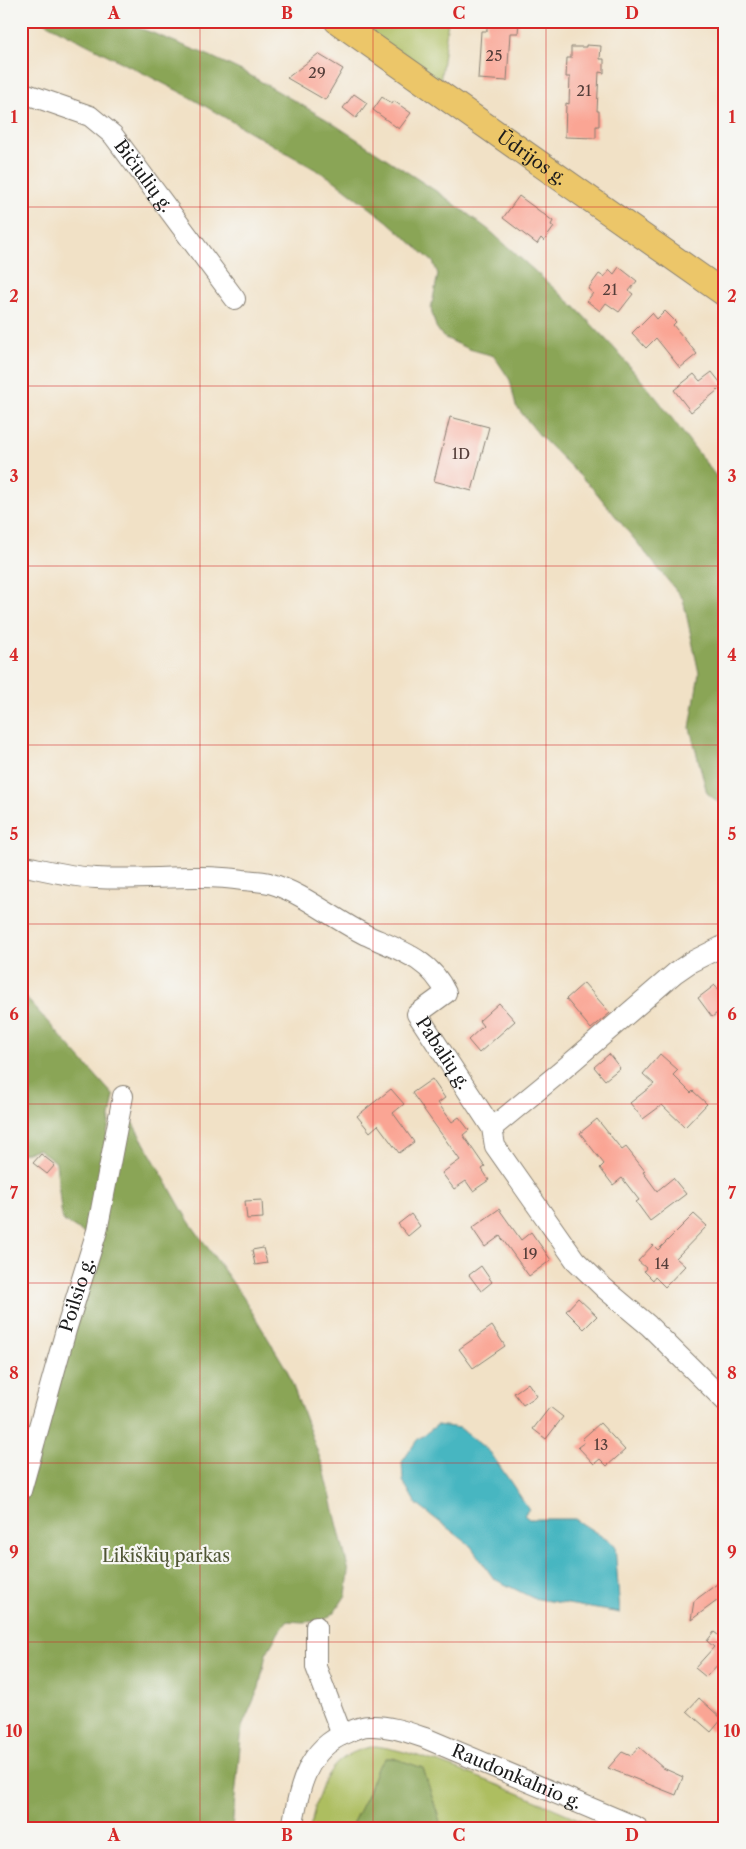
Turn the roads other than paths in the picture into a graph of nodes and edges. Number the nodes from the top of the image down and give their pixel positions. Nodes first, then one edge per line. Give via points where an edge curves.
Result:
1 (337, 21) edge
2 (21, 92) edge
3 (725, 294) edge
4 (235, 299) dead end
5 (21, 865) edge
6 (725, 945) edge
7 (123, 1096) dead end
8 (492, 1128) junction
9 (725, 1401) edge
10 (21, 1491) edge
11 (316, 1626) dead end
12 (342, 1735) junction
13 (292, 1828) edge
14 (638, 1828) edge

1 - 3 main road, Ūdrijos g.
2 - 4 street, Bičiulių g. via 90,116 113,135
5 - 8 street, Pabalių g. via 95,878 199,876 268,883 415,957 430,970 446,993 417,1014
6 - 8 street via 675,973
7 - 10 street, Poilsio g. via 97,1231
8 - 9 street, Pabalių g. via 495,1146 576,1260
11 - 12 street via 316,1667
12 - 13 street, Raudonkalnio g. via 329,1741 308,1766
12 - 14 street, Raudonkalnio g. via 368,1726 395,1728

